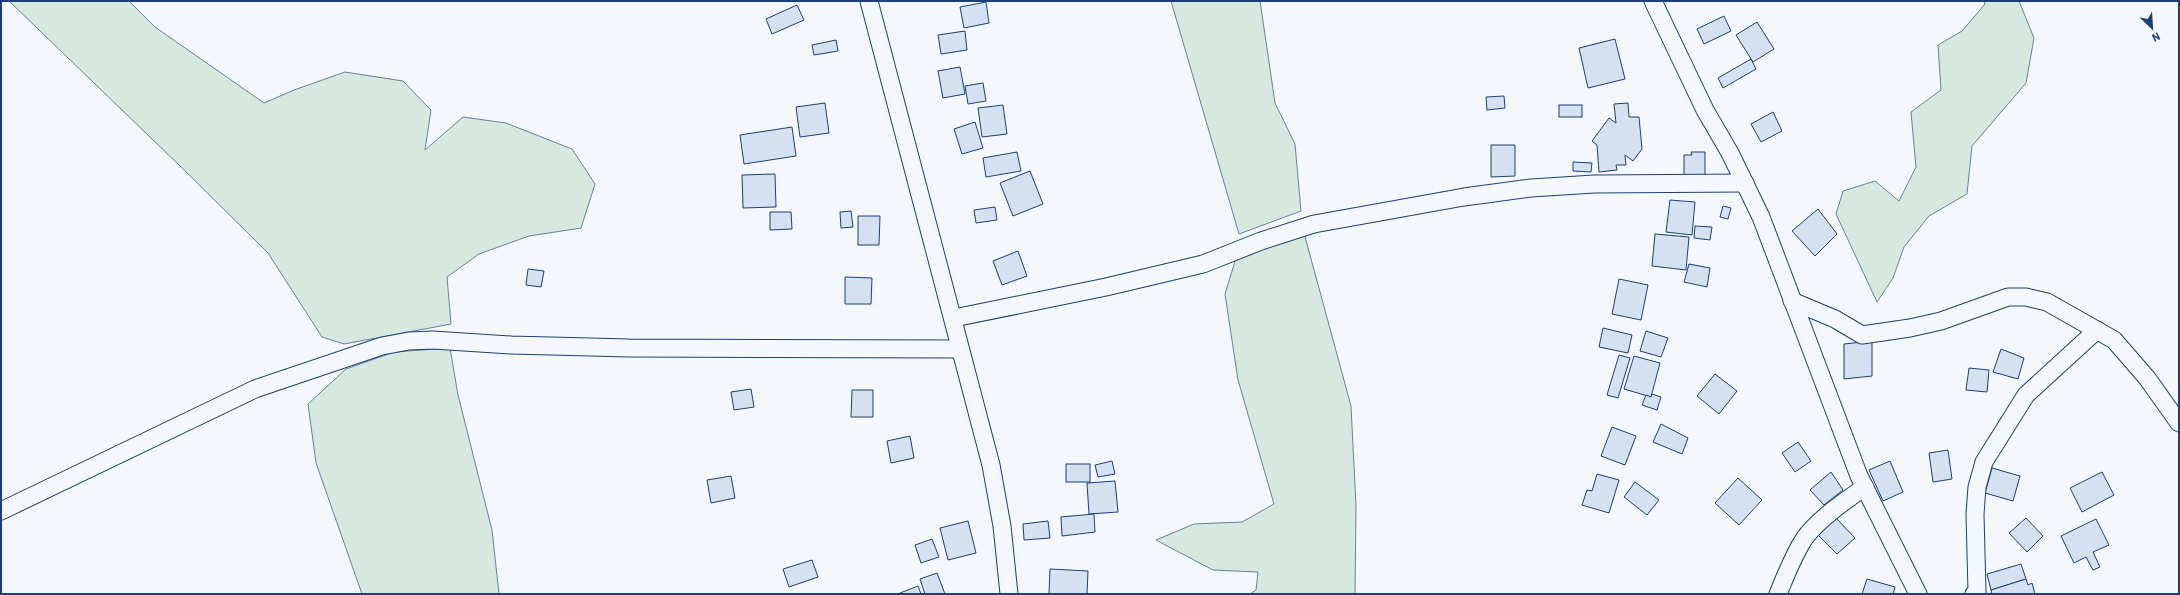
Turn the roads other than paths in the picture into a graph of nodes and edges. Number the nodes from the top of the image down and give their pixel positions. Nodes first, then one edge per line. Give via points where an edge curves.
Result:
1 (869, 1) edge
2 (1653, 1) edge
3 (1745, 182) junction
4 (1792, 301) junction
5 (954, 318) junction
6 (2097, 330) junction
7 (960, 349) junction
8 (2179, 423) edge
9 (1865, 487) junction
10 (1, 512) edge
11 (1008, 594) edge
12 (1778, 594) edge
13 (1918, 594) edge
14 (1974, 594) edge

1 - 5 street
2 - 3 street via 1705,110
3 - 4 street via 1774,248
3 - 5 street via 1594,184 1531,188 1464,197 1314,224 1260,241 1203,264
4 - 6 street via 1835,319 1862,335 1941,321 2008,297 2047,302
4 - 9 street
5 - 7 street
6 - 8 street via 2114,340 2147,378
6 - 14 street via 2026,395 1984,462 1977,486 1975,514 1978,576 1977,592
7 - 10 street via 629,348 409,341 382,346 254,389
7 - 11 street via 991,465 1002,526
9 - 12 street via 1838,506 1805,537
9 - 13 street

